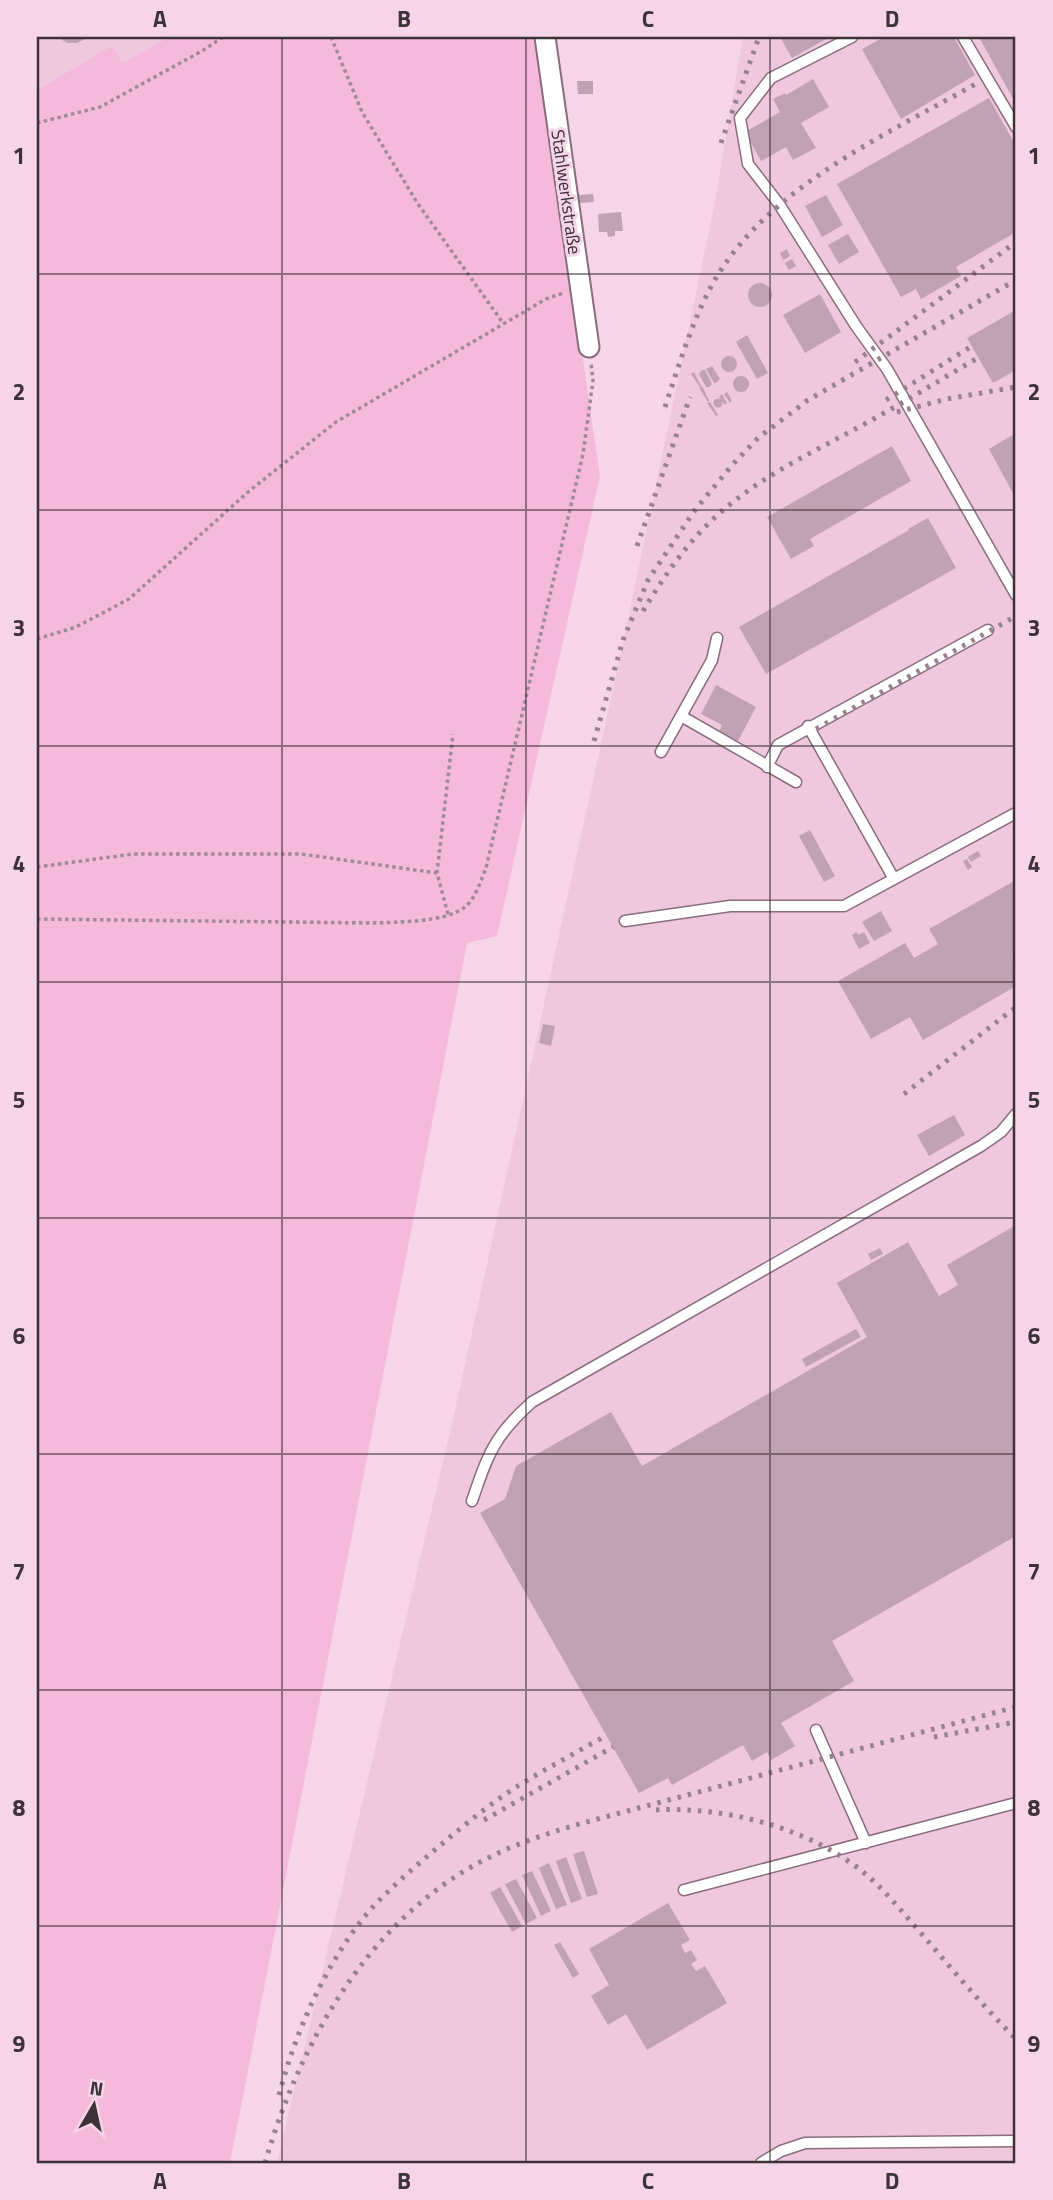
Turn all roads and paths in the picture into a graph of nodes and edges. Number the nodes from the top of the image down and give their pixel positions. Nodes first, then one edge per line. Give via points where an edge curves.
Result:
1 (223, 37) edge
2 (331, 37) edge
3 (545, 37) edge
4 (852, 37) edge
5 (963, 37) edge
6 (37, 123) edge
7 (1016, 127) edge
8 (579, 288) junction
9 (503, 323) junction
10 (589, 348) joint
11 (1016, 595) edge
12 (988, 630) dead end
13 (717, 638) dead end
14 (37, 639) edge
15 (681, 716) junction
16 (808, 726) junction
17 (453, 734) dead end
18 (661, 752) dead end
19 (767, 767) junction
20 (796, 782) dead end
21 (1016, 813) edge
22 (37, 867) edge
23 (437, 873) junction
24 (894, 879) junction
25 (448, 914) junction
26 (37, 919) edge
27 (625, 921) dead end
28 (1016, 1114) edge
29 (472, 1501) dead end
30 (816, 1730) dead end
31 (1016, 1802) edge
32 (866, 1843) junction
33 (684, 1890) dead end
34 (1016, 2141) edge
35 (761, 2163) edge

1 - 6 path via 100,107
2 - 9 path via 362,112 418,204
3 - 8 street, Stahlwerkstraße
4 - 11 lane via 771,78 740,118 748,164 887,369
5 - 7 lane
8 - 9 path via 546,299
8 - 10 street, Stahlwerkstraße
9 - 14 path via 336,422 248,492 129,599 76,627
10 - 25 path via 593,380 583,454 489,858 474,895 465,907
12 - 16 lane
13 - 15 lane via 712,660
15 - 18 lane
15 - 19 lane
16 - 19 lane via 778,745
16 - 24 lane
17 - 23 path
19 - 20 lane
21 - 24 lane
22 - 23 path via 134,854 302,855
23 - 25 path
24 - 27 lane via 844,906 730,906
25 - 26 path via 371,923
28 - 29 lane via 981,1146 532,1402 508,1423 493,1445
30 - 32 lane
31 - 32 lane
32 - 33 lane
34 - 35 lane via 805,2143

